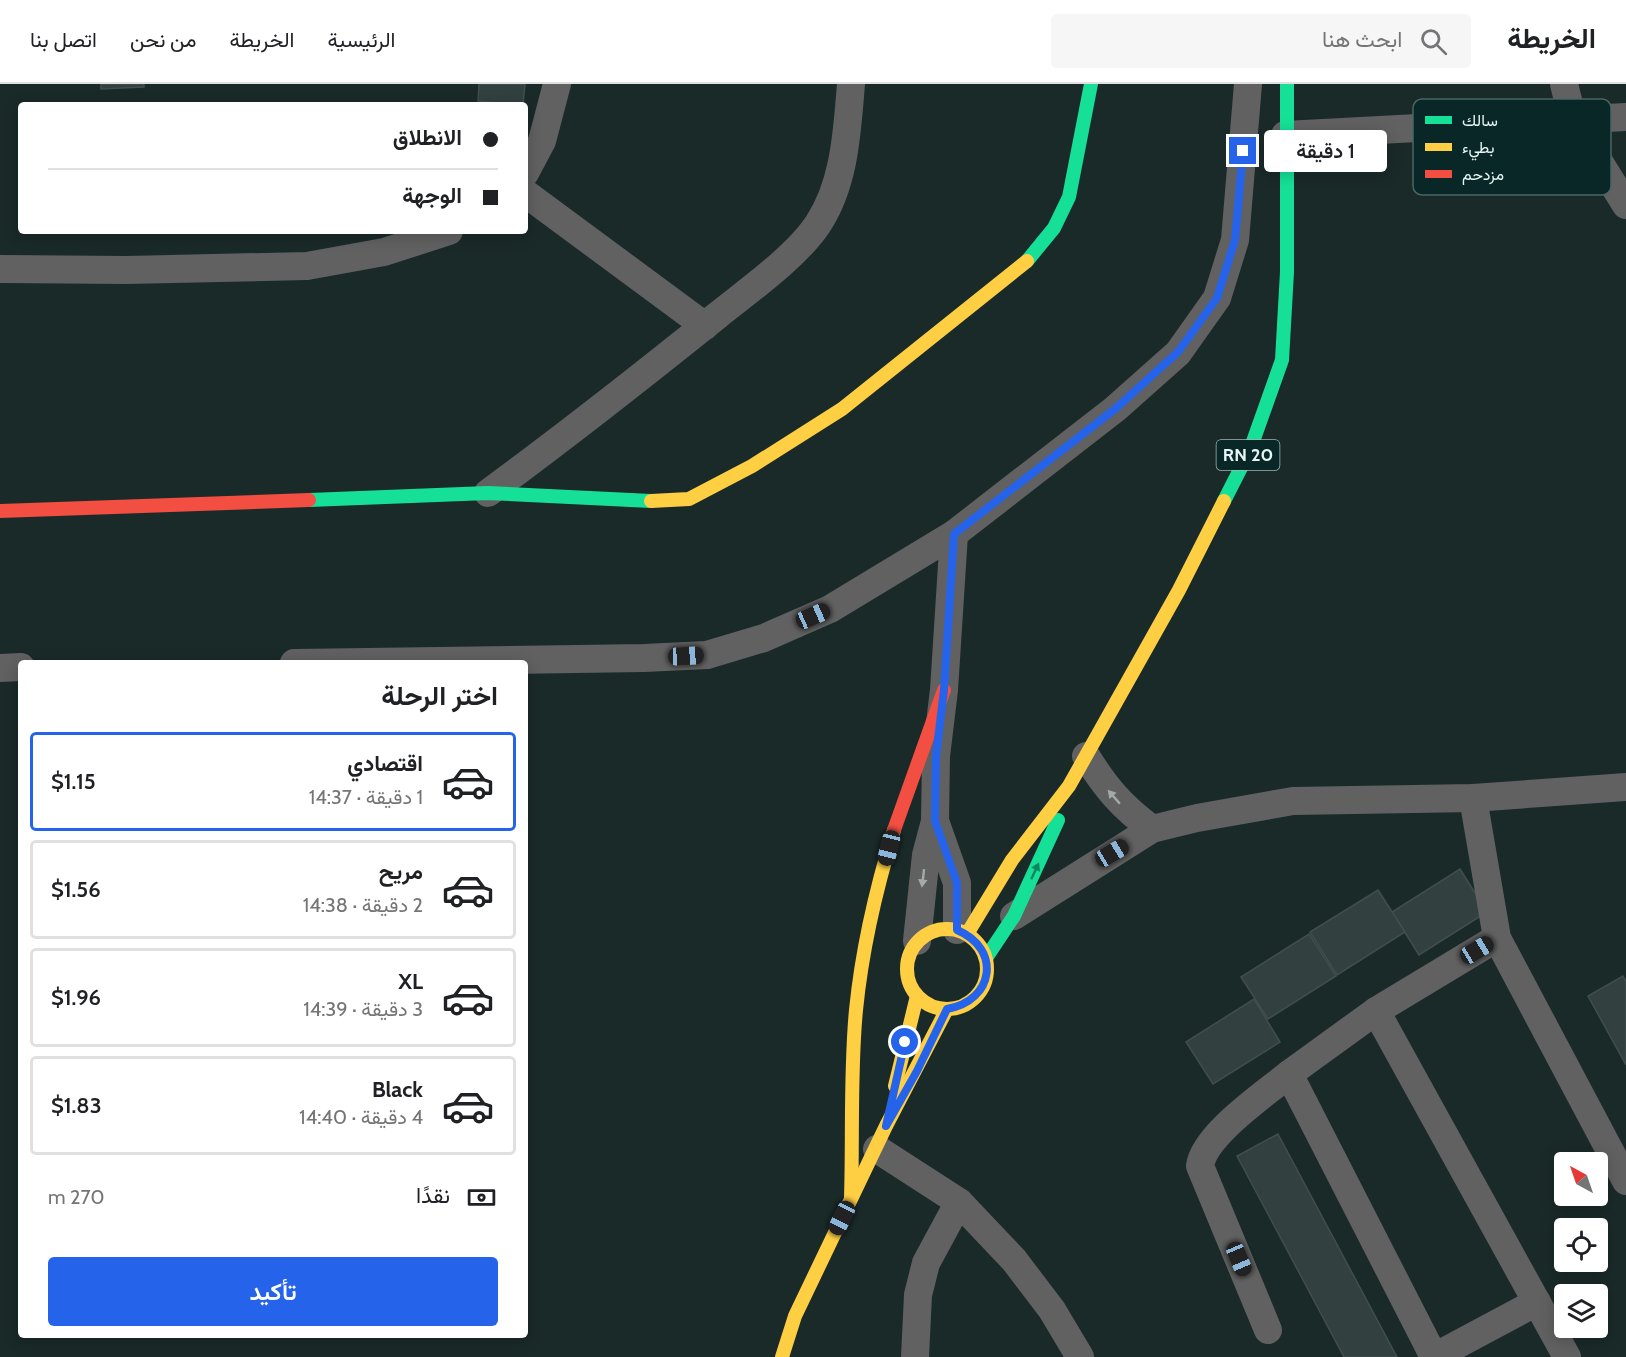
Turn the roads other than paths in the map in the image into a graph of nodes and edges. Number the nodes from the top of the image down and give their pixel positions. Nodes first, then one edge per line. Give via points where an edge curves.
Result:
1 (557, 84) edge
2 (851, 84) edge
3 (1091, 84) edge
4 (1248, 84) edge
5 (1287, 84) edge
6 (1564, 84) edge
7 (1568, 99) edge
8 (1626, 117) edge
9 (1611, 118) edge
10 (1413, 128) edge
11 (1285, 135) junction
12 (528, 167) edge
13 (1611, 181) edge
14 (528, 195) edge
15 (1626, 205) edge
16 (440, 234) edge
17 (0, 269) edge
18 (705, 326) junction
19 (488, 493) junction
20 (0, 511) edge
21 (954, 534) junction
22 (504, 660) edge
23 (0, 668) edge
24 (18, 668) edge
25 (944, 690) junction
26 (1086, 756) junction
27 (1069, 786) junction
28 (1626, 787) edge
29 (1473, 798) junction
30 (935, 821) junction
31 (1152, 830) junction
32 (1014, 916) junction
33 (962, 932) junction
34 (1497, 938) junction
35 (917, 941) junction
36 (986, 958) junction
37 (917, 996) junction
38 (947, 1009) junction
39 (1376, 1011) junction
40 (1289, 1074) junction
41 (882, 1137) junction
42 (1626, 1181) edge
43 (851, 1198) junction
44 (959, 1202) junction
45 (1537, 1302) junction
46 (1268, 1330) dead end
47 (782, 1357) edge
48 (915, 1357) edge
49 (1080, 1357) edge
50 (1434, 1357) edge
51 (1567, 1357) edge

1 - 12 street via 542,141
2 - 18 street via 846,141 834,192 818,225 774,270
3 - 19 main road via 1069,197 1054,228 1024,264 842,409 752,466 689,499 640,502
4 - 21 street via 1235,240 1217,298 1170,360 1115,409
5 - 11 main road, RN 20
6 - 7 street
8 - 9 street
10 - 11 street
11 - 26 main road, RN 20 via 1287,272 1282,360 1251,450 1179,590
13 - 15 street
14 - 18 street
16 - 17 street via 384,252 307,266
18 - 19 street
19 - 20 main road
21 - 22 street via 830,609 764,638 707,655
21 - 25 street
23 - 24 street
25 - 30 street via 936,756
25 - 43 main road via 900,807 862,969 856,1010
26 - 27 main road, RN 20
31 -> 26 street via 1124,809
32 -> 27 main road, RN 20 via 1055,829
27 - 33 main road, RN 20 via 1011,860
28 - 29 street
29 - 31 street via 1293,801
29 - 34 street
30 - 33 street via 957,883
30 -> 35 street via 924,867
31 - 32 street
32 - 36 main road, RN 20
33 - 35 main road via 936,930
33 - 36 main road via 982,949
34 - 39 street
34 - 42 street
35 - 37 main road via 909,953 907,968
36 - 38 main road via 984,982 978,993 970,1002
37 - 38 main road
37 - 41 main road
38 - 41 main road
39 - 40 street
39 - 45 street
40 - 46 street via 1222,1131 1204,1151 1200,1166
40 - 50 street
41 - 43 main road
41 - 44 street
43 - 47 main road via 795,1316
44 - 48 street via 926,1263 918,1295
44 - 49 street via 1014,1260 1052,1310
45 - 50 street
45 - 51 street

